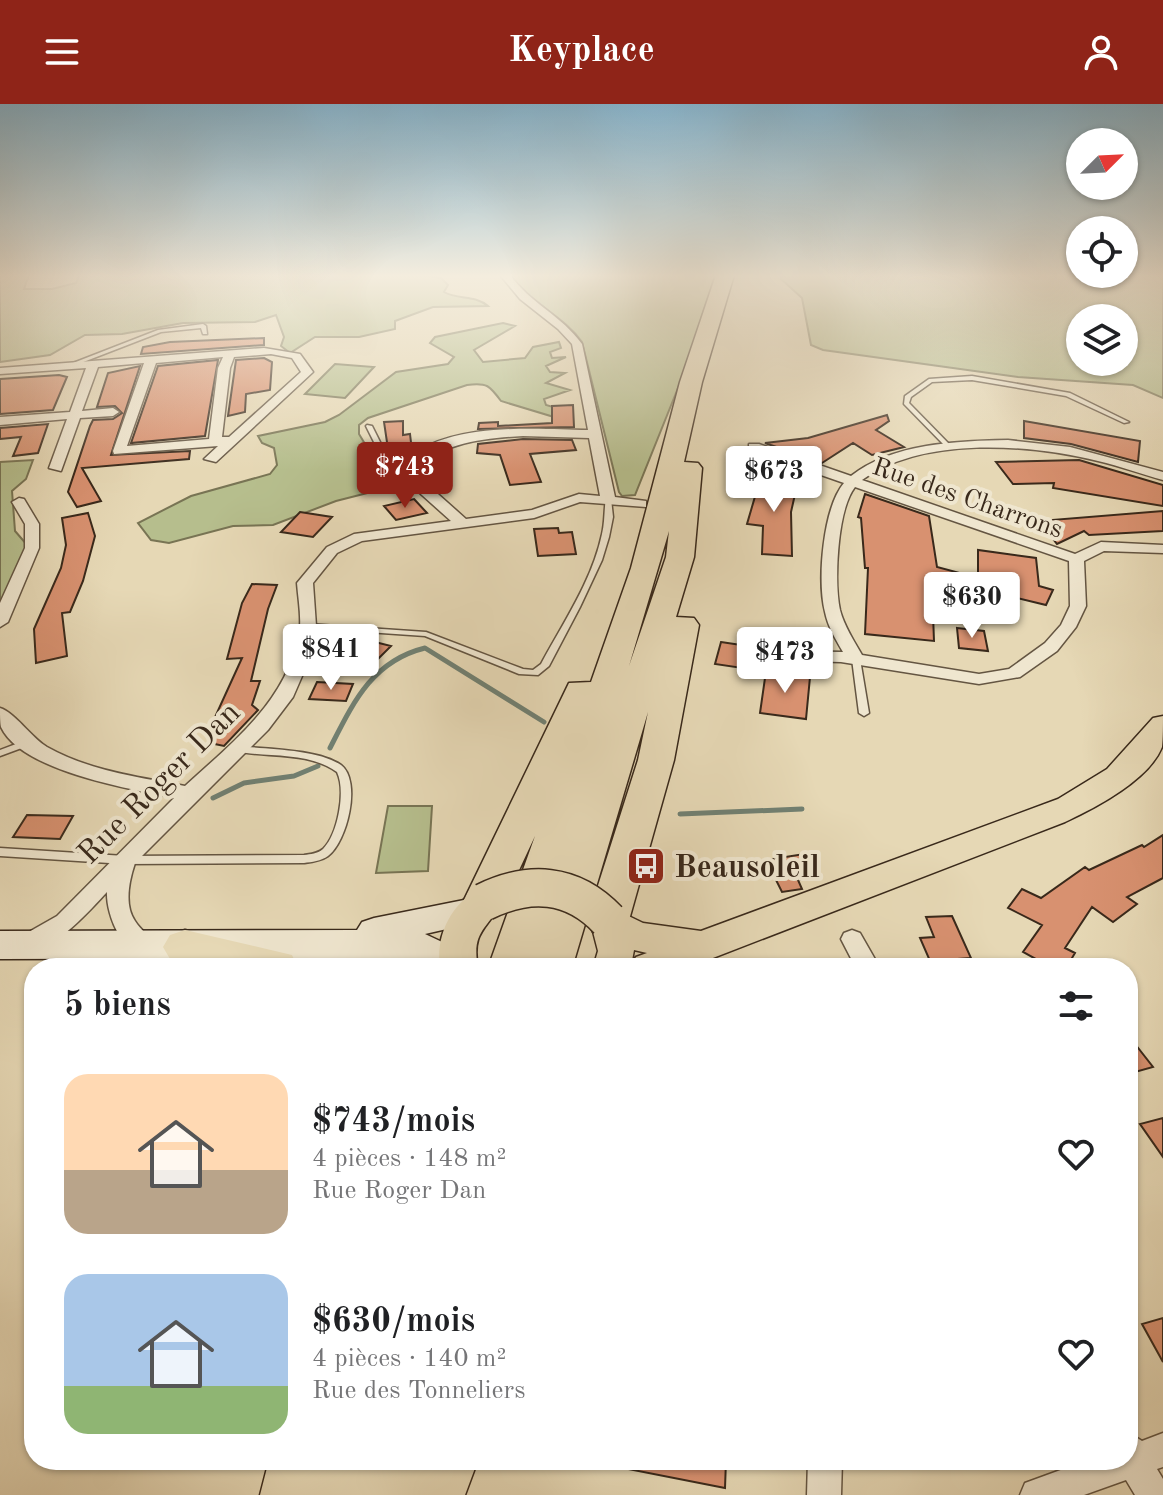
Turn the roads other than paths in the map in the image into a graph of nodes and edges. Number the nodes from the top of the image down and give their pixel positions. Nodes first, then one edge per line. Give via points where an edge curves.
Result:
1 (137, 340) edge
2 (573, 340) edge
3 (709, 340) edge
4 (714, 340) edge
5 (230, 354) junction
6 (151, 360) junction
7 (93, 364) junction
8 (71, 365) junction
9 (0, 371) edge
10 (113, 412) dead end
11 (74, 415) junction
12 (689, 420) junction
13 (0, 421) edge
14 (1126, 422) dead end
15 (369, 426) dead end
16 (595, 434) junction
17 (234, 440) junction
18 (215, 443) junction
19 (948, 446) junction
20 (754, 447) dead end
21 (211, 459) dead end
22 (56, 468) dead end
23 (404, 469) junction
24 (1163, 476) edge
25 (851, 483) junction
26 (19, 502) dead end
27 (625, 502) junction
28 (463, 524) junction
29 (1163, 549) edge
30 (1076, 559) junction
31 (0, 622) edge
32 (308, 626) junction
33 (774, 656) dead end
34 (856, 659) junction
35 (864, 713) dead end
36 (0, 714) edge
37 (1163, 725) edge
38 (24, 744) junction
39 (237, 749) junction
40 (0, 753) edge
41 (189, 794) junction
42 (0, 852) edge
43 (125, 860) junction
44 (479, 906) junction
45 (610, 922) junction
46 (852, 939) dead end
47 (331, 943) junction
48 (12, 945) edge
49 (702, 945) junction
50 (165, 946) junction
51 (226, 958) edge
52 (440, 958) edge
53 (458, 958) edge
54 (513, 958) edge
55 (553, 958) edge
56 (614, 958) edge
57 (672, 958) edge
58 (862, 958) edge
59 (1142, 1453) edge
60 (298, 1470) edge
61 (343, 1470) edge
62 (396, 1470) edge
63 (442, 1470) edge
64 (825, 1470) edge
65 (1100, 1470) edge
66 (292, 1495) edge
67 (335, 1495) edge
68 (389, 1495) edge
69 (433, 1495) edge
70 (824, 1495) edge
71 (1037, 1495) edge
72 (1153, 1495) edge

1 - 8 lane
2 - 16 street
3 - 12 highway
4 - 12 highway
5 - 6 street
5 - 17 street via 290,353 307,372
5 - 18 street
6 - 7 street
6 - 18 street via 119,451
7 - 8 street
7 - 11 street
8 - 9 street
10 - 11 street
11 - 13 street
11 - 22 street
12 - 27 highway via 672,430
12 - 45 highway via 704,457 704,529 656,760
12 - 54 highway via 646,568
12 - 55 highway via 680,557
14 - 19 lane via 1068,394 941,377 908,396 906,403
15 - 23 lane via 381,451
16 - 23 street via 472,437 419,457
16 - 27 street
17 - 18 street
17 - 21 street
19 - 24 street via 1050,446
19 - 25 street via 888,462
20 - 25 street, Rue des Charrons
23 - 28 street
25 - 30 street, Rue des Charrons
25 - 34 street via 835,516 829,610
26 - 31 street via 32,524 32,548
27 - 28 street, Rue Roger Dan via 579,498 534,514
27 - 32 lane via 590,573 585,595 545,666 535,673 426,634
27 - 44 highway via 568,726
28 - 32 street, Rue Roger Dan via 374,534 332,550 305,583
29 - 30 street via 1101,546
30 - 34 street via 1078,606 1068,627 1051,647 1014,673 979,679
32 - 39 street, Rue Roger Dan via 284,697
33 - 34 street
34 - 35 lane
36 - 38 street
37 - 49 main road via 1130,767 1100,789 1036,821
38 - 40 lane
38 - 41 street via 73,767
39 - 41 street, Rue Roger Dan
39 - 43 lane via 317,759 340,770 347,782 345,806 326,853 290,859
41 - 43 street, Rue Roger Dan
42 - 43 lane
43 - 48 street, Rue Roger Dan via 65,922
43 - 50 street via 117,911 127,930
44 - 45 main road, bridge via 509,890 552,886 591,901
44 - 47 street
44 - 53 main road via 458,936
45 - 49 main road via 639,937
45 - 56 main road
46 - 58 street
47 - 50 street
47 - 52 street via 415,945
48 - 50 street
49 - 57 main road
50 - 51 highway
59 - 72 street
60 - 66 highway
61 - 67 highway
62 - 68 highway
63 - 69 highway
64 - 70 street
65 - 71 street

